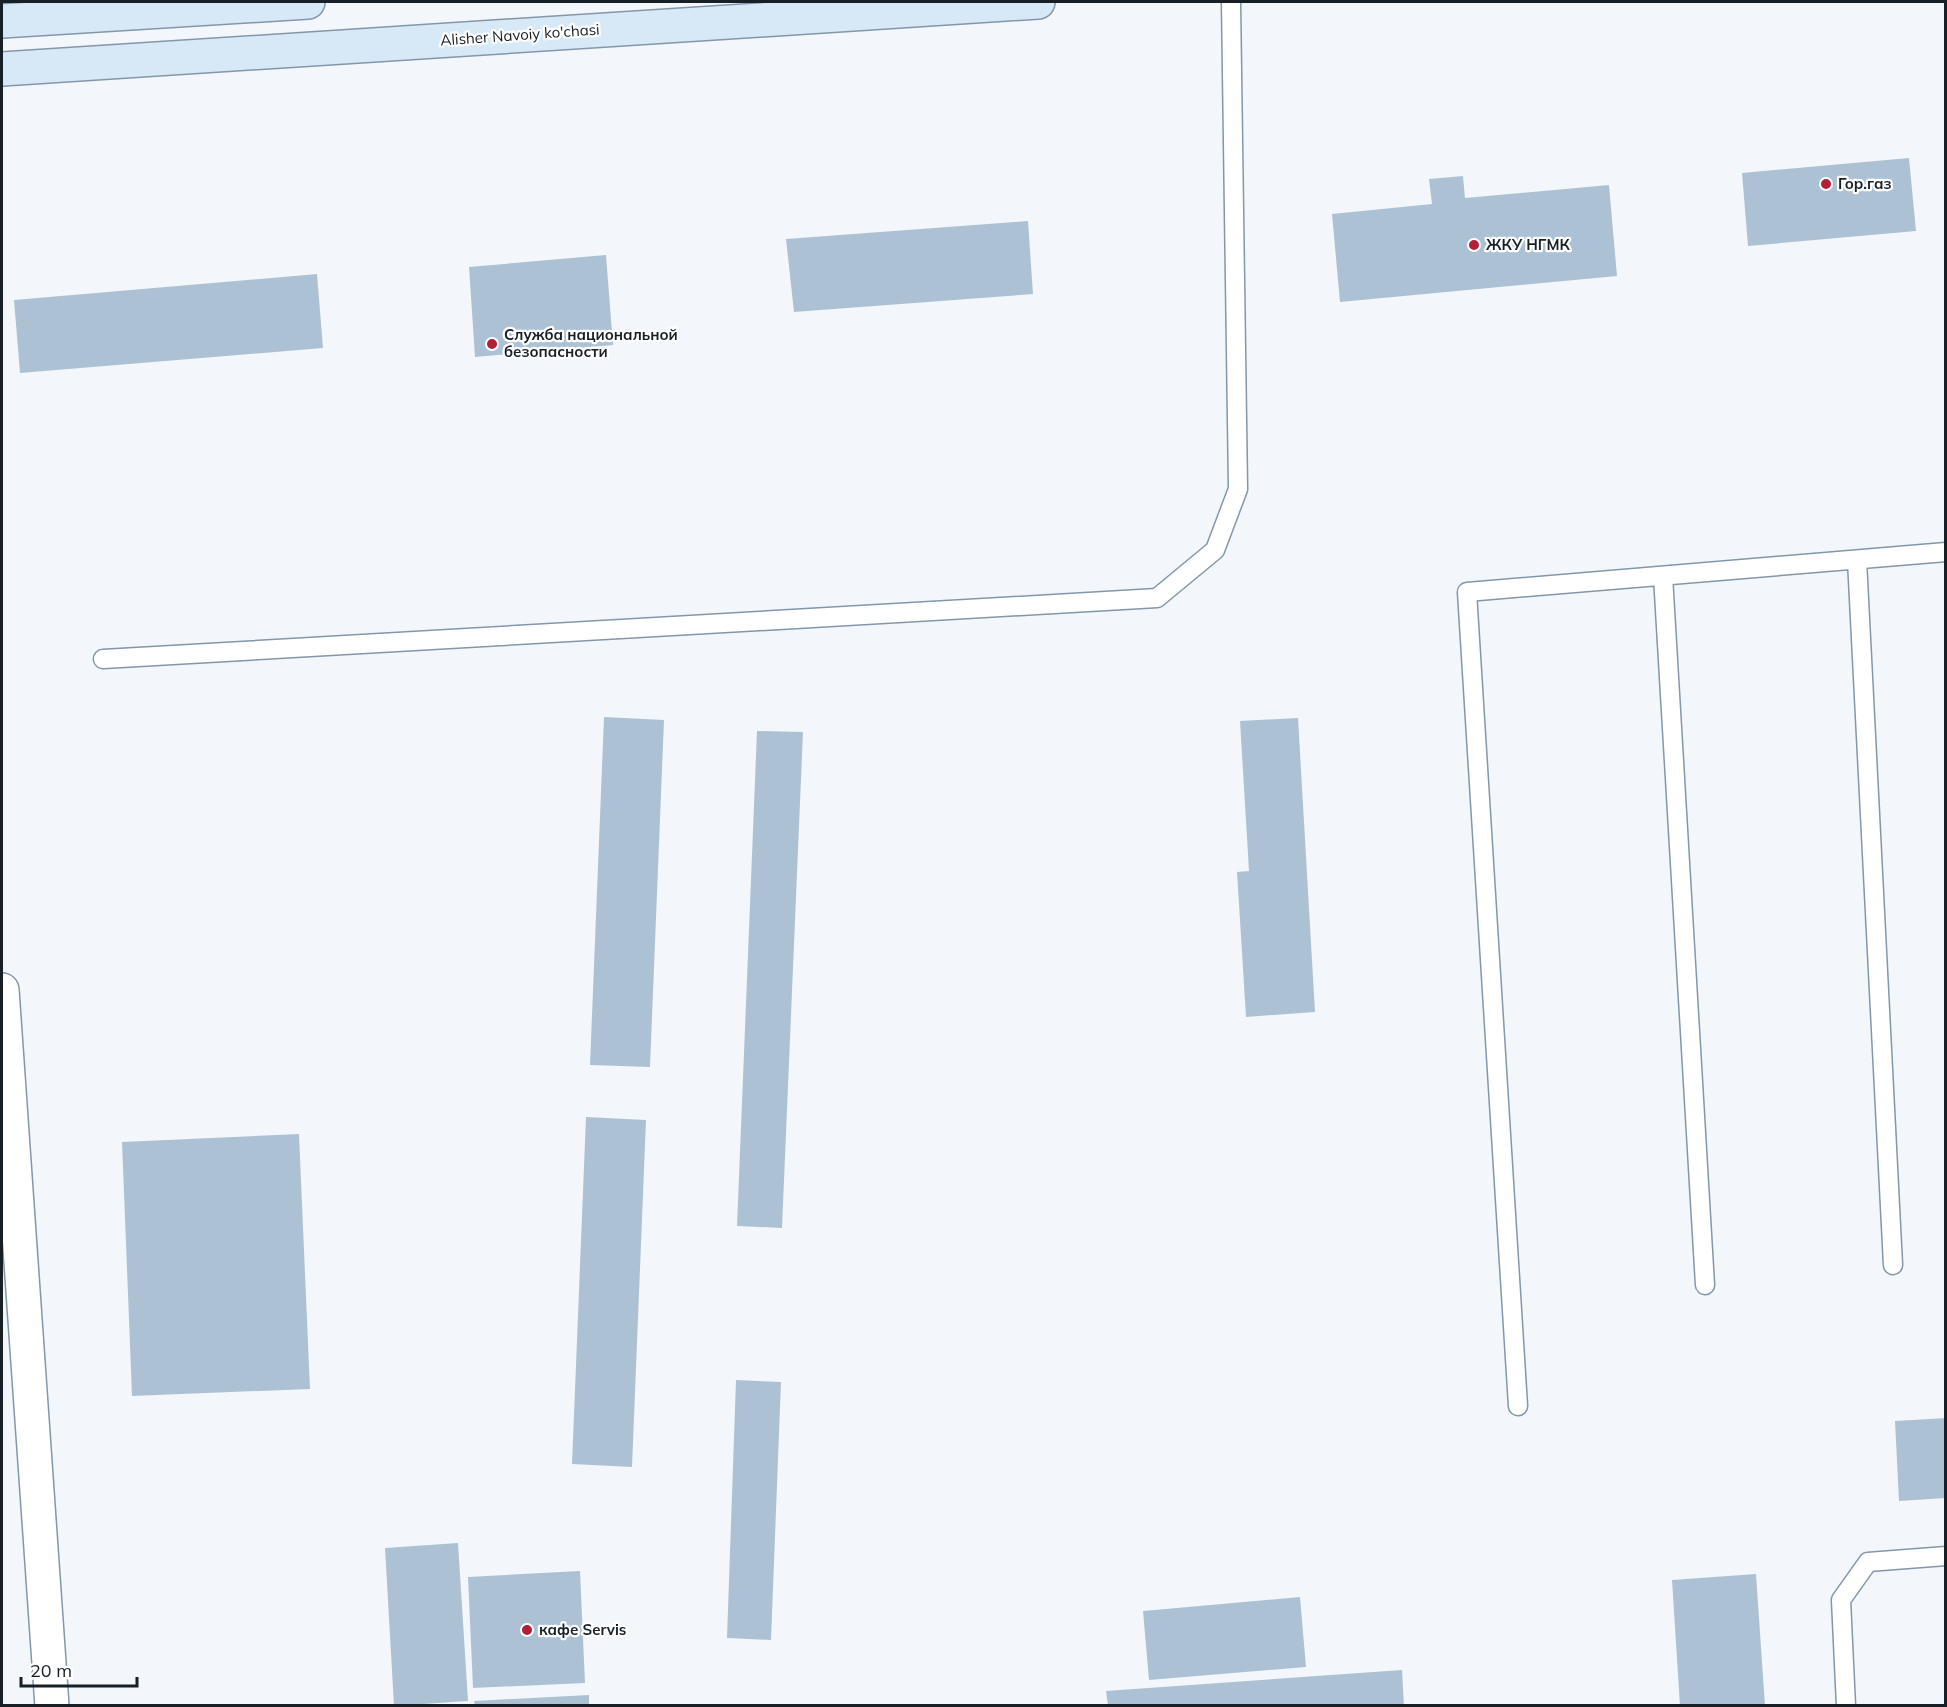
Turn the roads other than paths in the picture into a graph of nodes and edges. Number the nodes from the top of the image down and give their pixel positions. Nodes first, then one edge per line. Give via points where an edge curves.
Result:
1 (308, 2) edge
2 (1038, 2) edge
3 (1231, 2) edge
4 (2, 21) edge
5 (2, 69) edge
6 (1946, 552) edge
7 (1857, 560) junction
8 (1663, 576) junction
9 (103, 659) dead end
10 (2, 990) edge
11 (1893, 1265) dead end
12 (1705, 1284) dead end
13 (1518, 1406) dead end
14 (1946, 1556) edge
15 (52, 1706) edge
16 (1846, 1706) edge

1 - 4 main road
2 - 5 main road, Alisher Navoiy ko'chasi
3 - 9 lane via 1238,489 1215,550 1157,598
6 - 7 lane
7 - 8 lane
7 - 11 lane
8 - 12 lane
8 - 13 lane via 1467,592
10 - 15 street
14 - 16 lane via 1868,1562 1841,1600

